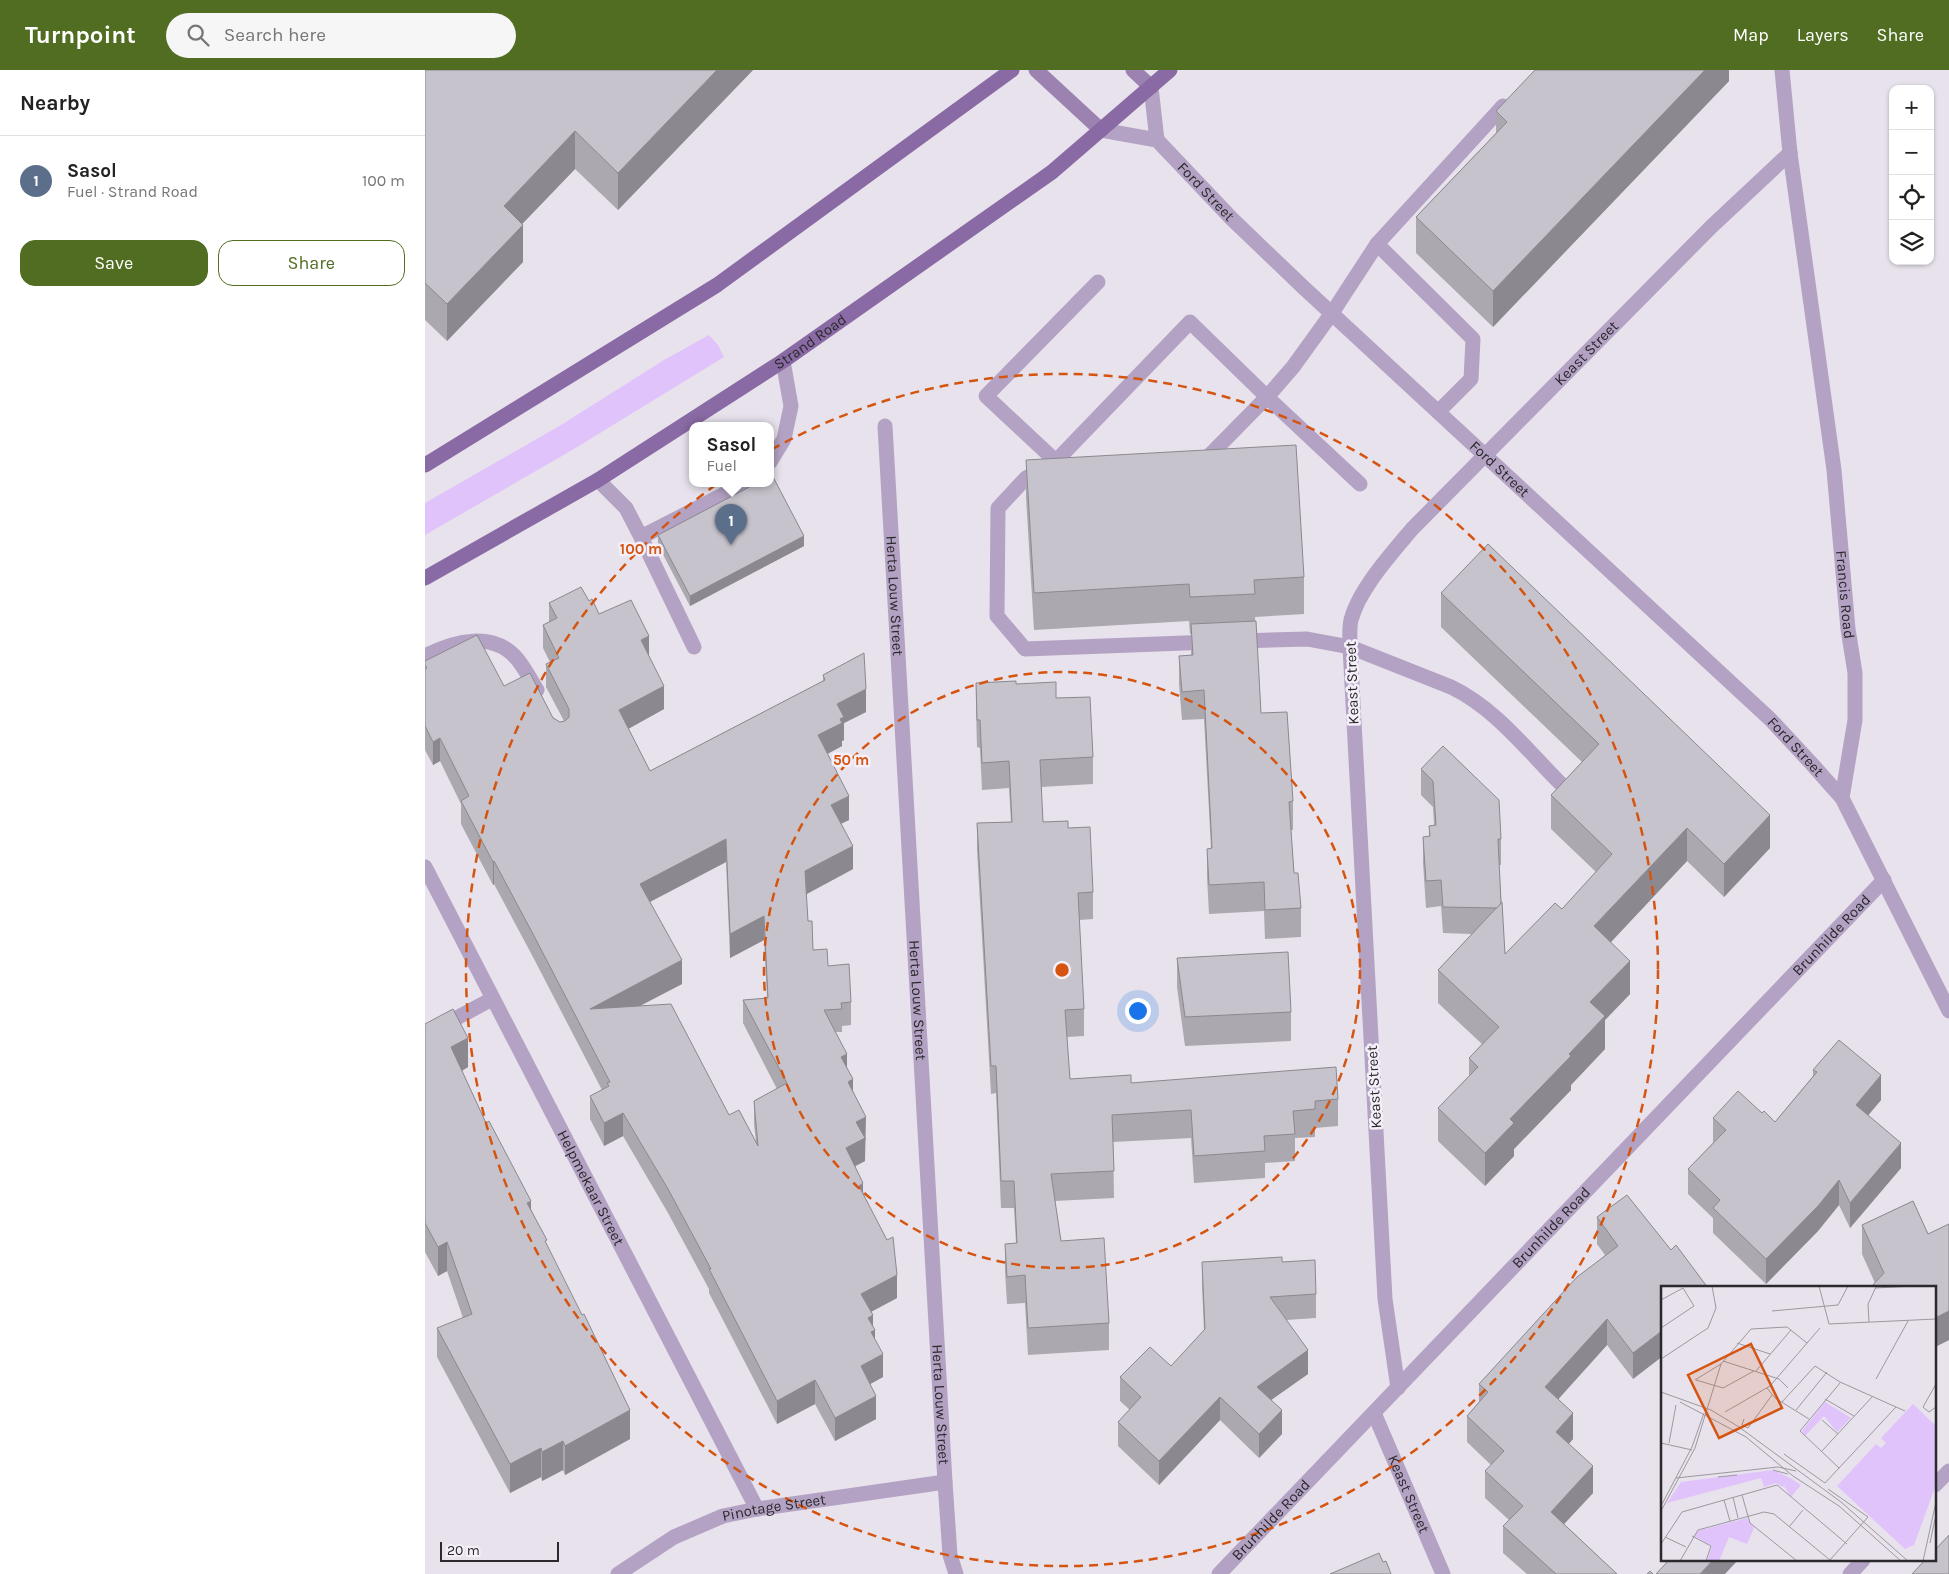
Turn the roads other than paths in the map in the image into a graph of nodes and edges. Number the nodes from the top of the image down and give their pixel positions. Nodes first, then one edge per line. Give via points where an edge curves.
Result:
1 (1012, 70) edge
2 (1036, 70) edge
3 (1133, 70) edge
4 (1170, 70) edge
5 (1782, 70) edge
6 (1151, 87) junction
7 (1503, 106) edge
8 (1101, 130) junction
9 (1157, 140) junction
10 (1791, 153) junction
11 (1377, 244) junction
12 (1098, 282) dead end
13 (1332, 313) junction
14 (783, 361) junction
15 (1267, 397) junction
16 (1439, 412) junction
17 (885, 426) dead end
18 (774, 455) edge
19 (1485, 455) junction
20 (1056, 461) junction
21 (425, 464) edge
22 (1195, 471) edge
23 (1076, 479) edge
24 (598, 480) junction
25 (1360, 484) dead end
26 (738, 487) edge
27 (641, 537) junction
28 (425, 578) edge
29 (694, 647) dead end
30 (1350, 647) junction
31 (425, 656) edge
32 (545, 706) edge
33 (1560, 783) edge
34 (1842, 798) junction
35 (425, 867) edge
36 (1883, 880) junction
37 (491, 999) junction
38 (1949, 1011) edge
39 (425, 1035) edge
40 (1398, 1388) junction
41 (1374, 1413) junction
42 (1949, 1471) edge
43 (945, 1482) junction
44 (1937, 1483) edge
45 (757, 1509) junction
46 (1861, 1562) edge
47 (617, 1574) edge
48 (956, 1574) edge
49 (1219, 1574) edge
50 (1443, 1574) edge
51 (1850, 1574) edge

1 - 21 main road via 717,285
2 - 8 street
3 - 6 street
4 - 6 main road, Strand Road
5 - 10 street, Francis Road
6 - 8 main road, Strand Road
6 - 9 street
7 - 11 street
8 - 9 street
8 - 14 main road, Strand Road via 1052,172
9 - 13 street, Ford Street via 1232,218
10 - 19 street, Keast Street via 1711,227
10 - 34 street, Francis Road via 1834,470 1855,673 1855,720
11 - 13 street
11 - 16 street via 1473,339 1471,380
12 - 20 street via 986,396
13 - 15 street
13 - 16 street, Ford Street
14 - 18 street via 791,406 784,439
14 - 24 main road, Strand Road
15 - 20 street via 1190,322
15 - 22 street
15 - 25 street
16 - 19 street, Ford Street
17 - 43 street, Herta Louw Street
19 - 30 street, Keast Street via 1383,564 1351,620
19 - 34 street, Ford Street via 1770,719
20 - 23 street
20 - 30 street via 1026,478 998,508 997,616 1025,649 1307,639
24 - 27 street via 626,508
24 - 28 main road, Strand Road
26 - 27 street
27 - 29 street
30 - 33 street via 1463,692 1495,716
30 - 40 street, Keast Street via 1385,1299
31 - 32 street via 457,642 500,645 518,660
34 - 36 street
35 - 37 street, Helpmekaar Street
36 - 38 street
36 - 40 street, Brunhilde Road
37 - 39 street
37 - 45 street, Helpmekaar Street
40 - 41 street, Brunhilde Road
41 - 49 street, Brunhilde Road
41 - 50 street, Keast Street
42 - 44 street
43 - 45 street, Pinotage Street
43 - 48 street, Herta Louw Street via 950,1555
45 - 47 street, Pinotage Street via 723,1516 674,1536
46 - 51 street

